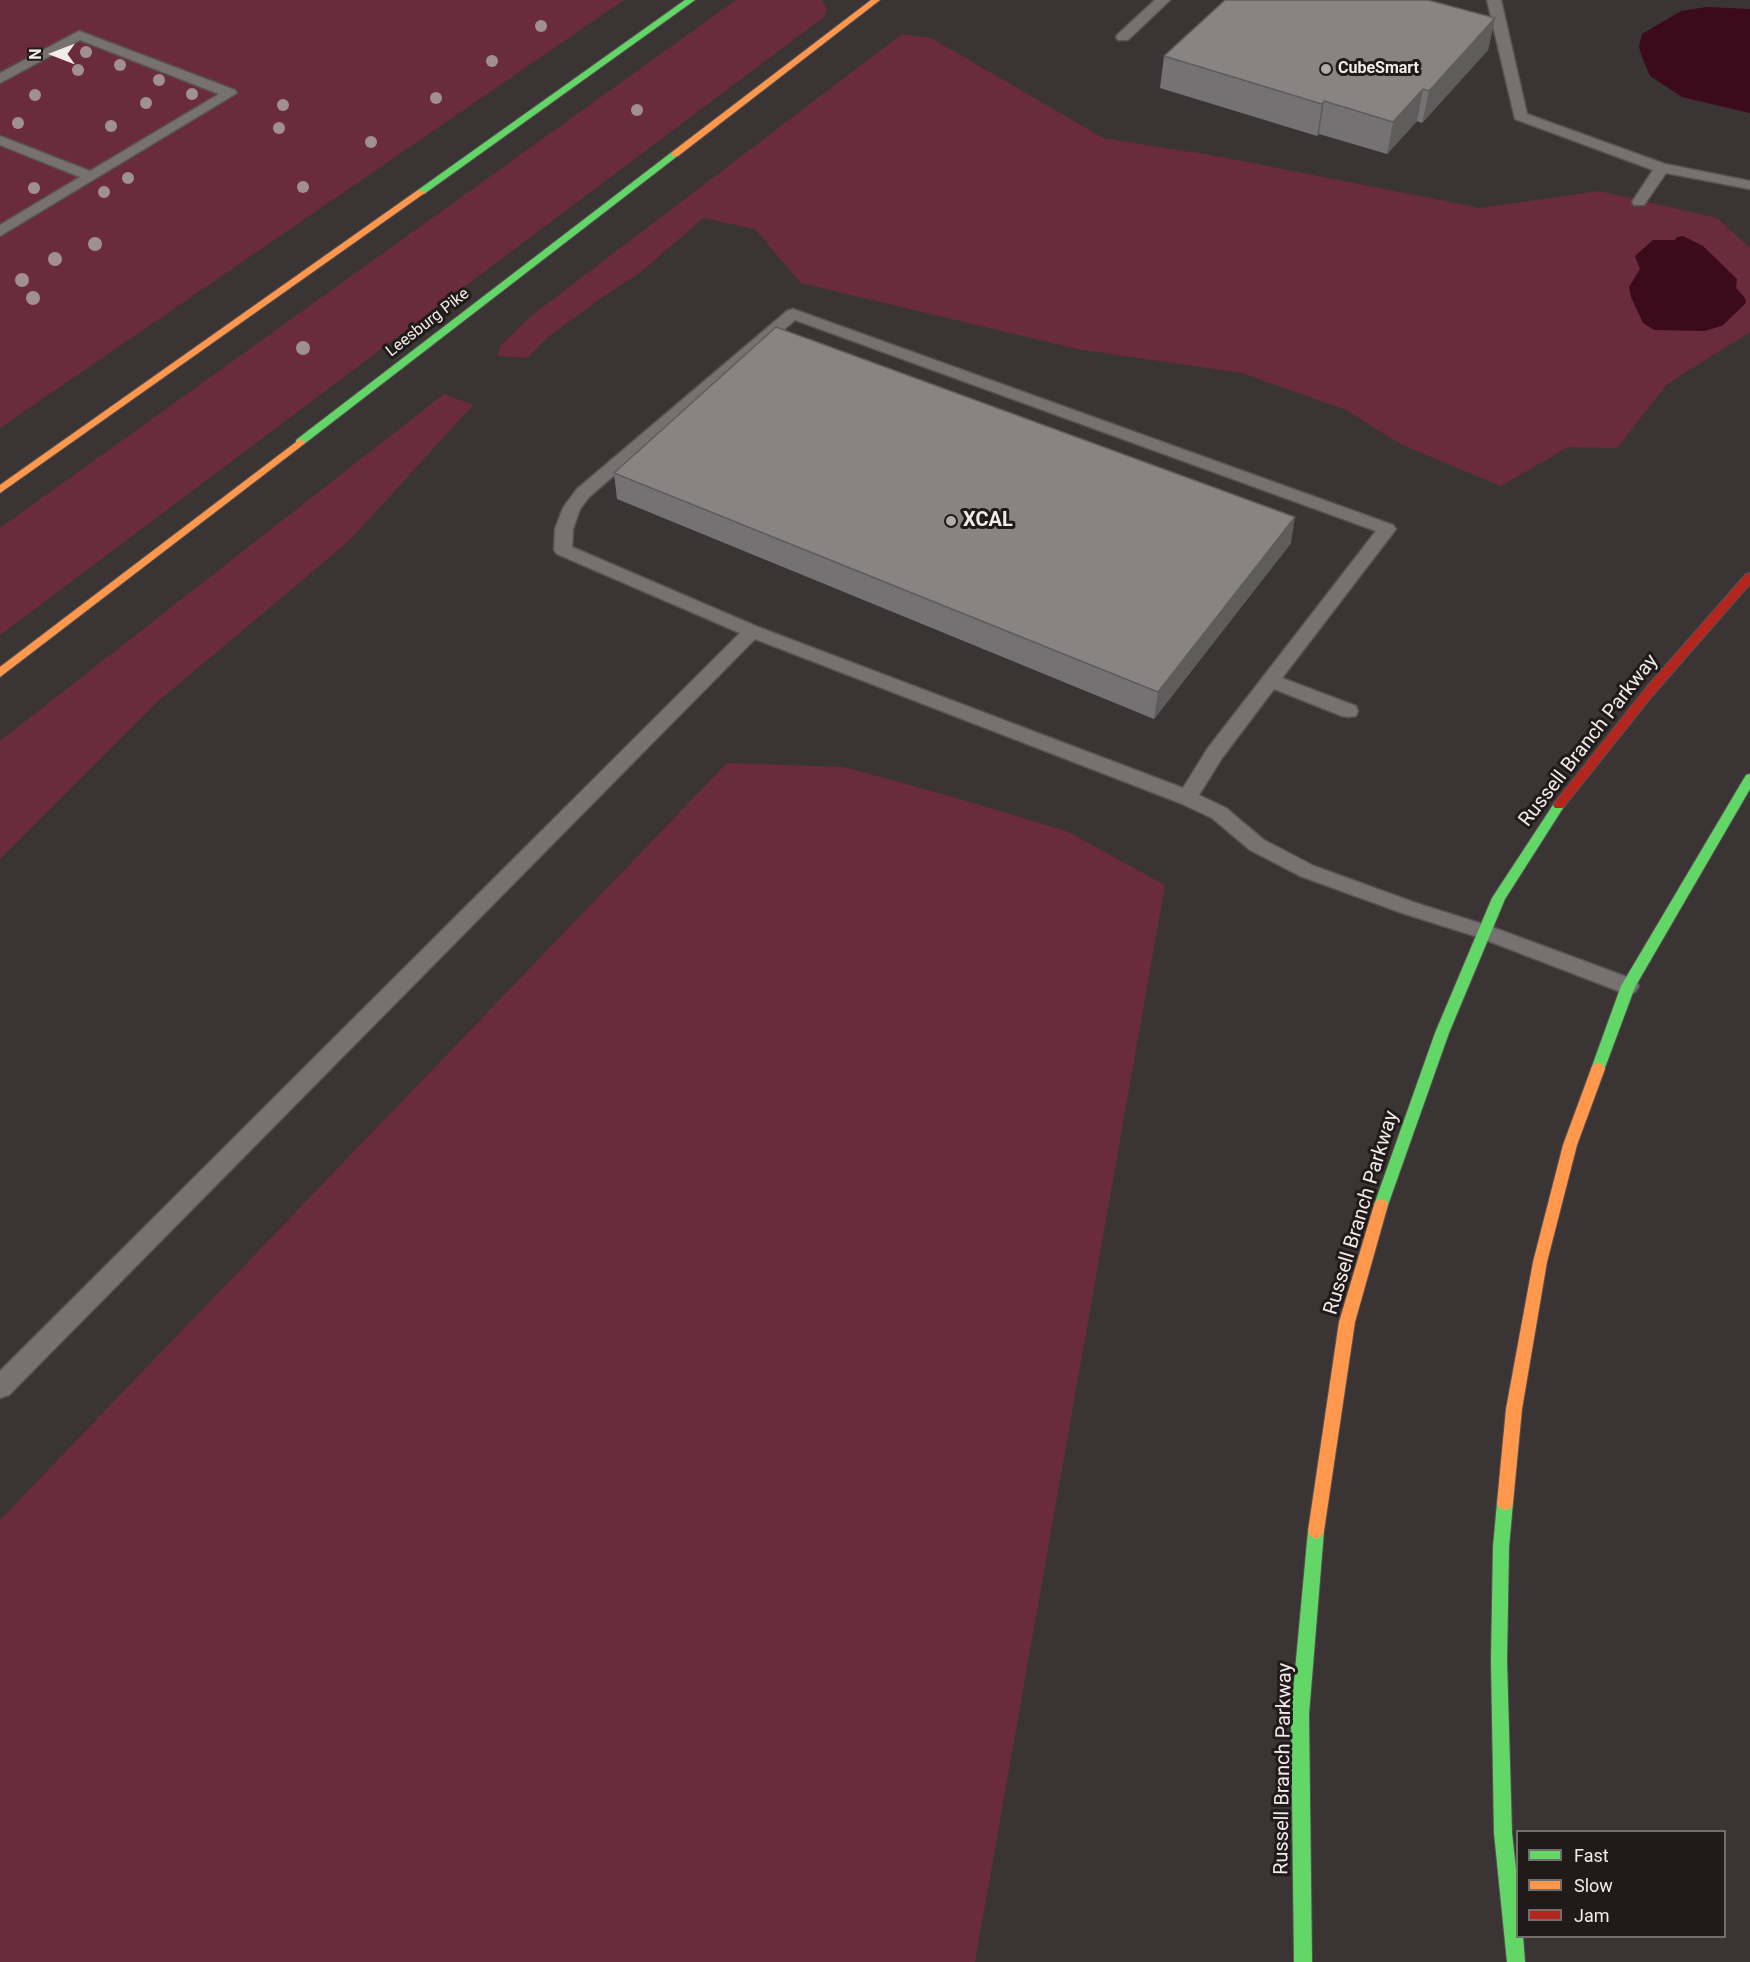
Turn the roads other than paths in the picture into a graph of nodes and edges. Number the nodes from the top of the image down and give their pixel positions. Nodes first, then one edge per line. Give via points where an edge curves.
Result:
1 (691, 0) edge
2 (876, 0) edge
3 (1163, 0) edge
4 (1494, 0) edge
5 (1123, 37) dead end
6 (0, 79) edge
7 (0, 140) edge
8 (1662, 168) junction
9 (91, 177) junction
10 (1750, 185) edge
11 (1639, 202) dead end
12 (0, 231) edge
13 (0, 490) edge
14 (1750, 578) edge
15 (752, 631) junction
16 (0, 673) edge
17 (1271, 681) junction
18 (1348, 711) dead end
19 (1750, 778) edge
20 (1187, 798) junction
21 (1485, 932) junction
22 (1628, 986) junction
23 (0, 1387) edge
24 (1303, 1962) edge
25 (1516, 1962) edge

1 - 13 main road
2 - 16 main road, Leesburg Pike
3 - 5 lane
4 - 8 lane via 1520,116
6 - 9 lane via 79,35 230,93
7 - 9 lane
8 - 10 lane
8 - 11 lane
9 - 12 lane
14 - 21 main road, Russell Branch Parkway via 1648,692 1555,809 1499,898
15 - 17 lane via 563,550 564,529 583,493 793,314 1387,529
15 - 20 lane
15 - 23 lane
17 - 18 lane
17 - 20 lane via 1215,753
19 - 22 main road
20 - 21 lane via 1219,813 1257,845 1307,871
21 - 22 lane
21 - 24 main road, Russell Branch Parkway via 1442,1033 1387,1185 1347,1322 1317,1520 1300,1714
22 - 25 main road via 1570,1145 1540,1262 1514,1409 1501,1547 1498,1660 1503,1833

